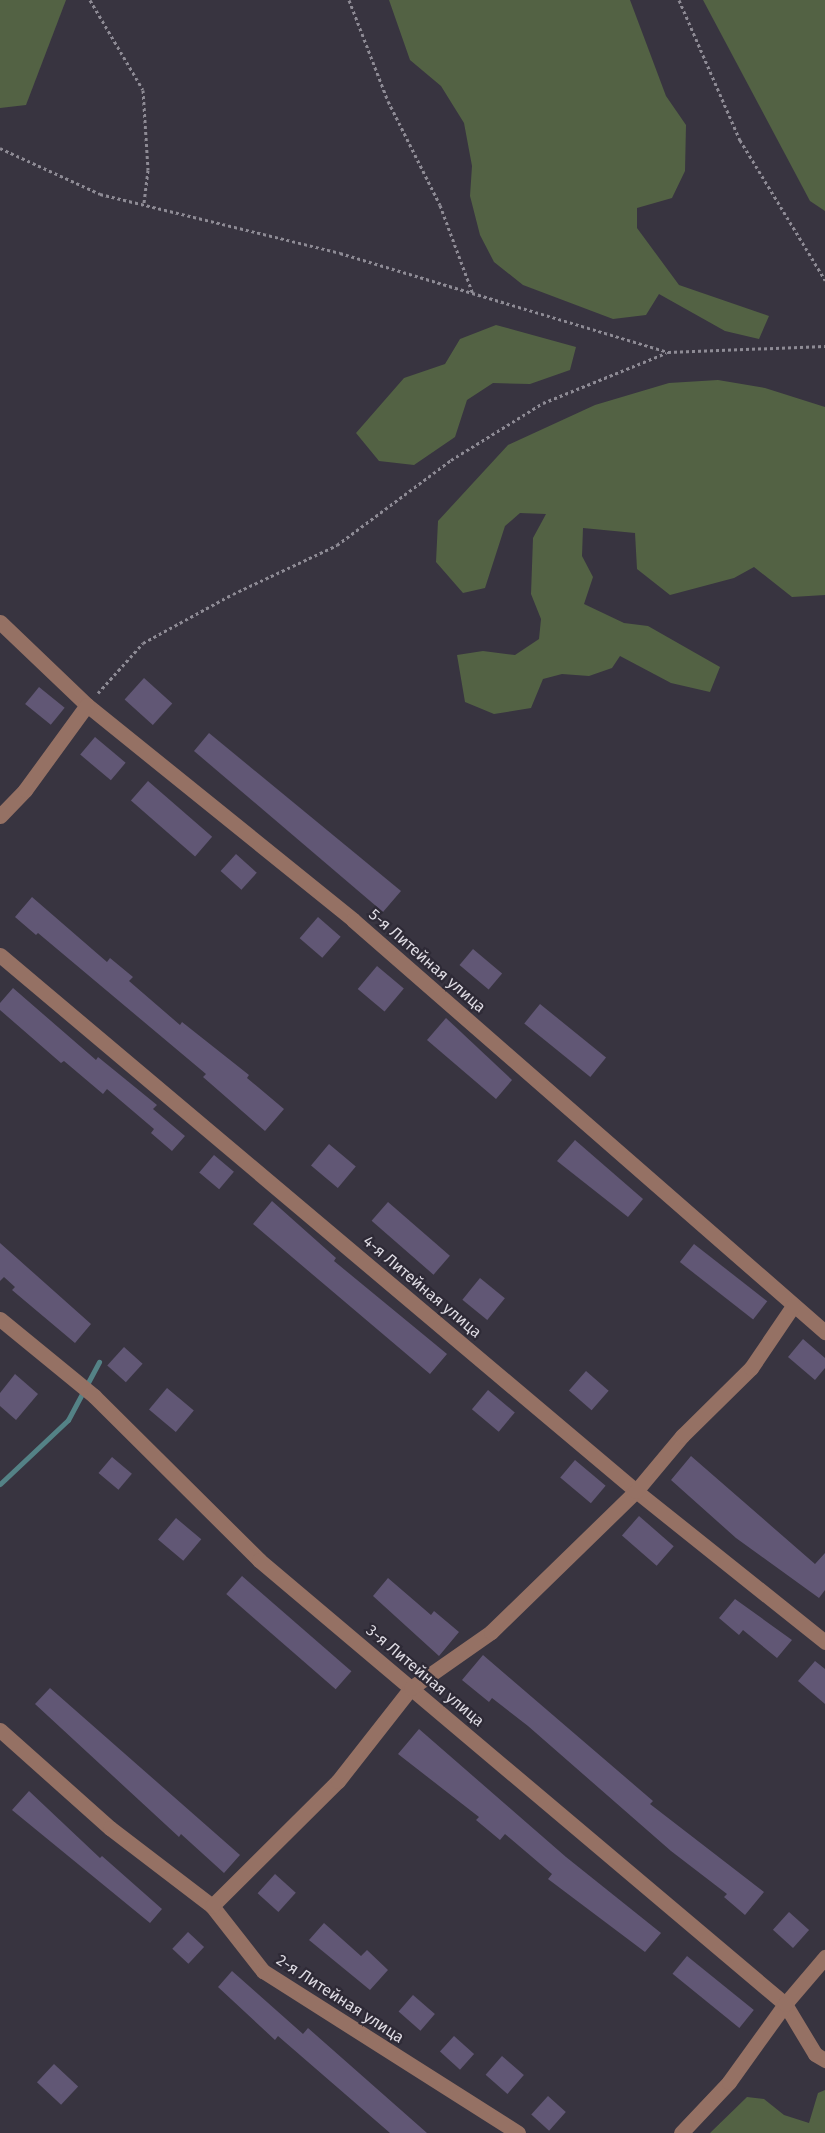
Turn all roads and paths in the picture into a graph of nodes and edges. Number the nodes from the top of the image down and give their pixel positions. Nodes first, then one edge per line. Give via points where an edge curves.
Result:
1 (90, 0) edge
2 (349, 0) edge
3 (679, 0) edge
4 (0, 148) edge
5 (144, 205) junction
6 (825, 280) edge
7 (473, 294) junction
8 (825, 346) edge
9 (668, 352) junction
10 (0, 622) edge
11 (87, 705) junction
12 (0, 816) edge
13 (0, 955) edge
14 (793, 1306) junction
15 (0, 1319) edge
16 (825, 1332) edge
17 (636, 1491) junction
18 (825, 1642) edge
19 (411, 1688) junction
20 (0, 1730) edge
21 (212, 1906) junction
22 (825, 1957) edge
23 (785, 2004) junction
24 (825, 2060) edge
25 (518, 2133) edge
26 (681, 2133) edge

1 - 5 path via 143,90 148,170
2 - 7 path via 388,101 440,205
3 - 6 path via 740,140
4 - 5 path via 100,194
5 - 7 path via 340,253
7 - 9 path
8 - 9 path
9 - 11 path via 543,403 451,460 337,545 233,594 143,644
10 - 11 street, 5-я Литейная улица
11 - 12 street via 25,790
11 - 14 street, 5-я Литейная улица via 353,920 766,1277
13 - 17 street, 4-я Литейная улица
14 - 16 street, 5-я Литейная улица
14 - 17 street via 751,1368 682,1436
15 - 19 street, 3-я Литейная улица via 94,1396 259,1560
17 - 18 street, 4-я Литейная улица
17 - 19 street via 491,1632
19 - 21 street via 338,1781
19 - 23 street, 3-я Литейная улица
20 - 21 street, 2-я Литейная улица via 110,1828
21 - 25 street, 2-я Литейная улица via 263,1971
22 - 23 street
23 - 24 street, 3-я Литейная улица via 815,2054
23 - 26 street via 729,2082

